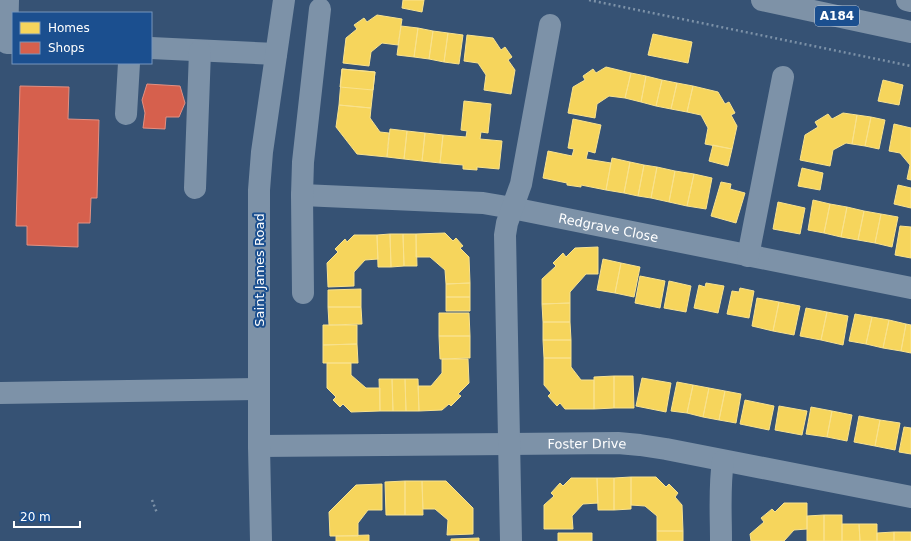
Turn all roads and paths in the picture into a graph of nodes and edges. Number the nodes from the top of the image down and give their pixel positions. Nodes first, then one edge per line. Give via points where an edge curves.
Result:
1 (8, 0) edge
2 (284, 0) edge
3 (589, 0) edge
4 (762, 0) edge
5 (907, 0) edge
6 (911, 1) edge
7 (320, 9) dead end
8 (550, 25) dead end
9 (911, 32) edge
10 (12, 43) edge
11 (152, 48) edge
12 (200, 51) junction
13 (276, 54) junction
14 (129, 64) edge
15 (911, 66) edge
16 (783, 77) dead end
17 (126, 114) dead end
18 (195, 188) dead end
19 (302, 195) junction
20 (512, 208) junction
21 (748, 256) junction
22 (911, 288) edge
23 (303, 293) dead end
24 (259, 390) junction
25 (0, 393) edge
26 (510, 444) junction
27 (259, 446) junction
28 (723, 460) junction
29 (911, 497) edge
30 (152, 500) dead end
31 (157, 513) dead end
32 (262, 541) edge
33 (511, 541) edge
34 (721, 541) edge

1 - 10 street via 7,43
2 - 13 street, Saint James Road
3 - 15 path
4 - 9 highway, A184
5 - 6 highway
7 - 19 street via 303,162
8 - 20 street via 521,184
11 - 12 street
12 - 13 street
12 - 18 street
13 - 24 street, Saint James Road via 259,190
14 - 17 street
16 - 21 street
19 - 20 street, Redgrave Close via 483,203
19 - 23 street
20 - 21 street, Redgrave Close
20 - 26 street via 505,235
21 - 22 street, Redgrave Close
24 - 25 street
24 - 27 street, Saint James Road
26 - 27 street, Foster Drive
26 - 28 street, Foster Drive via 618,443
26 - 33 street
27 - 32 street, Saint James Road
28 - 29 street, Foster Drive
28 - 34 street via 720,490
30 - 31 path

